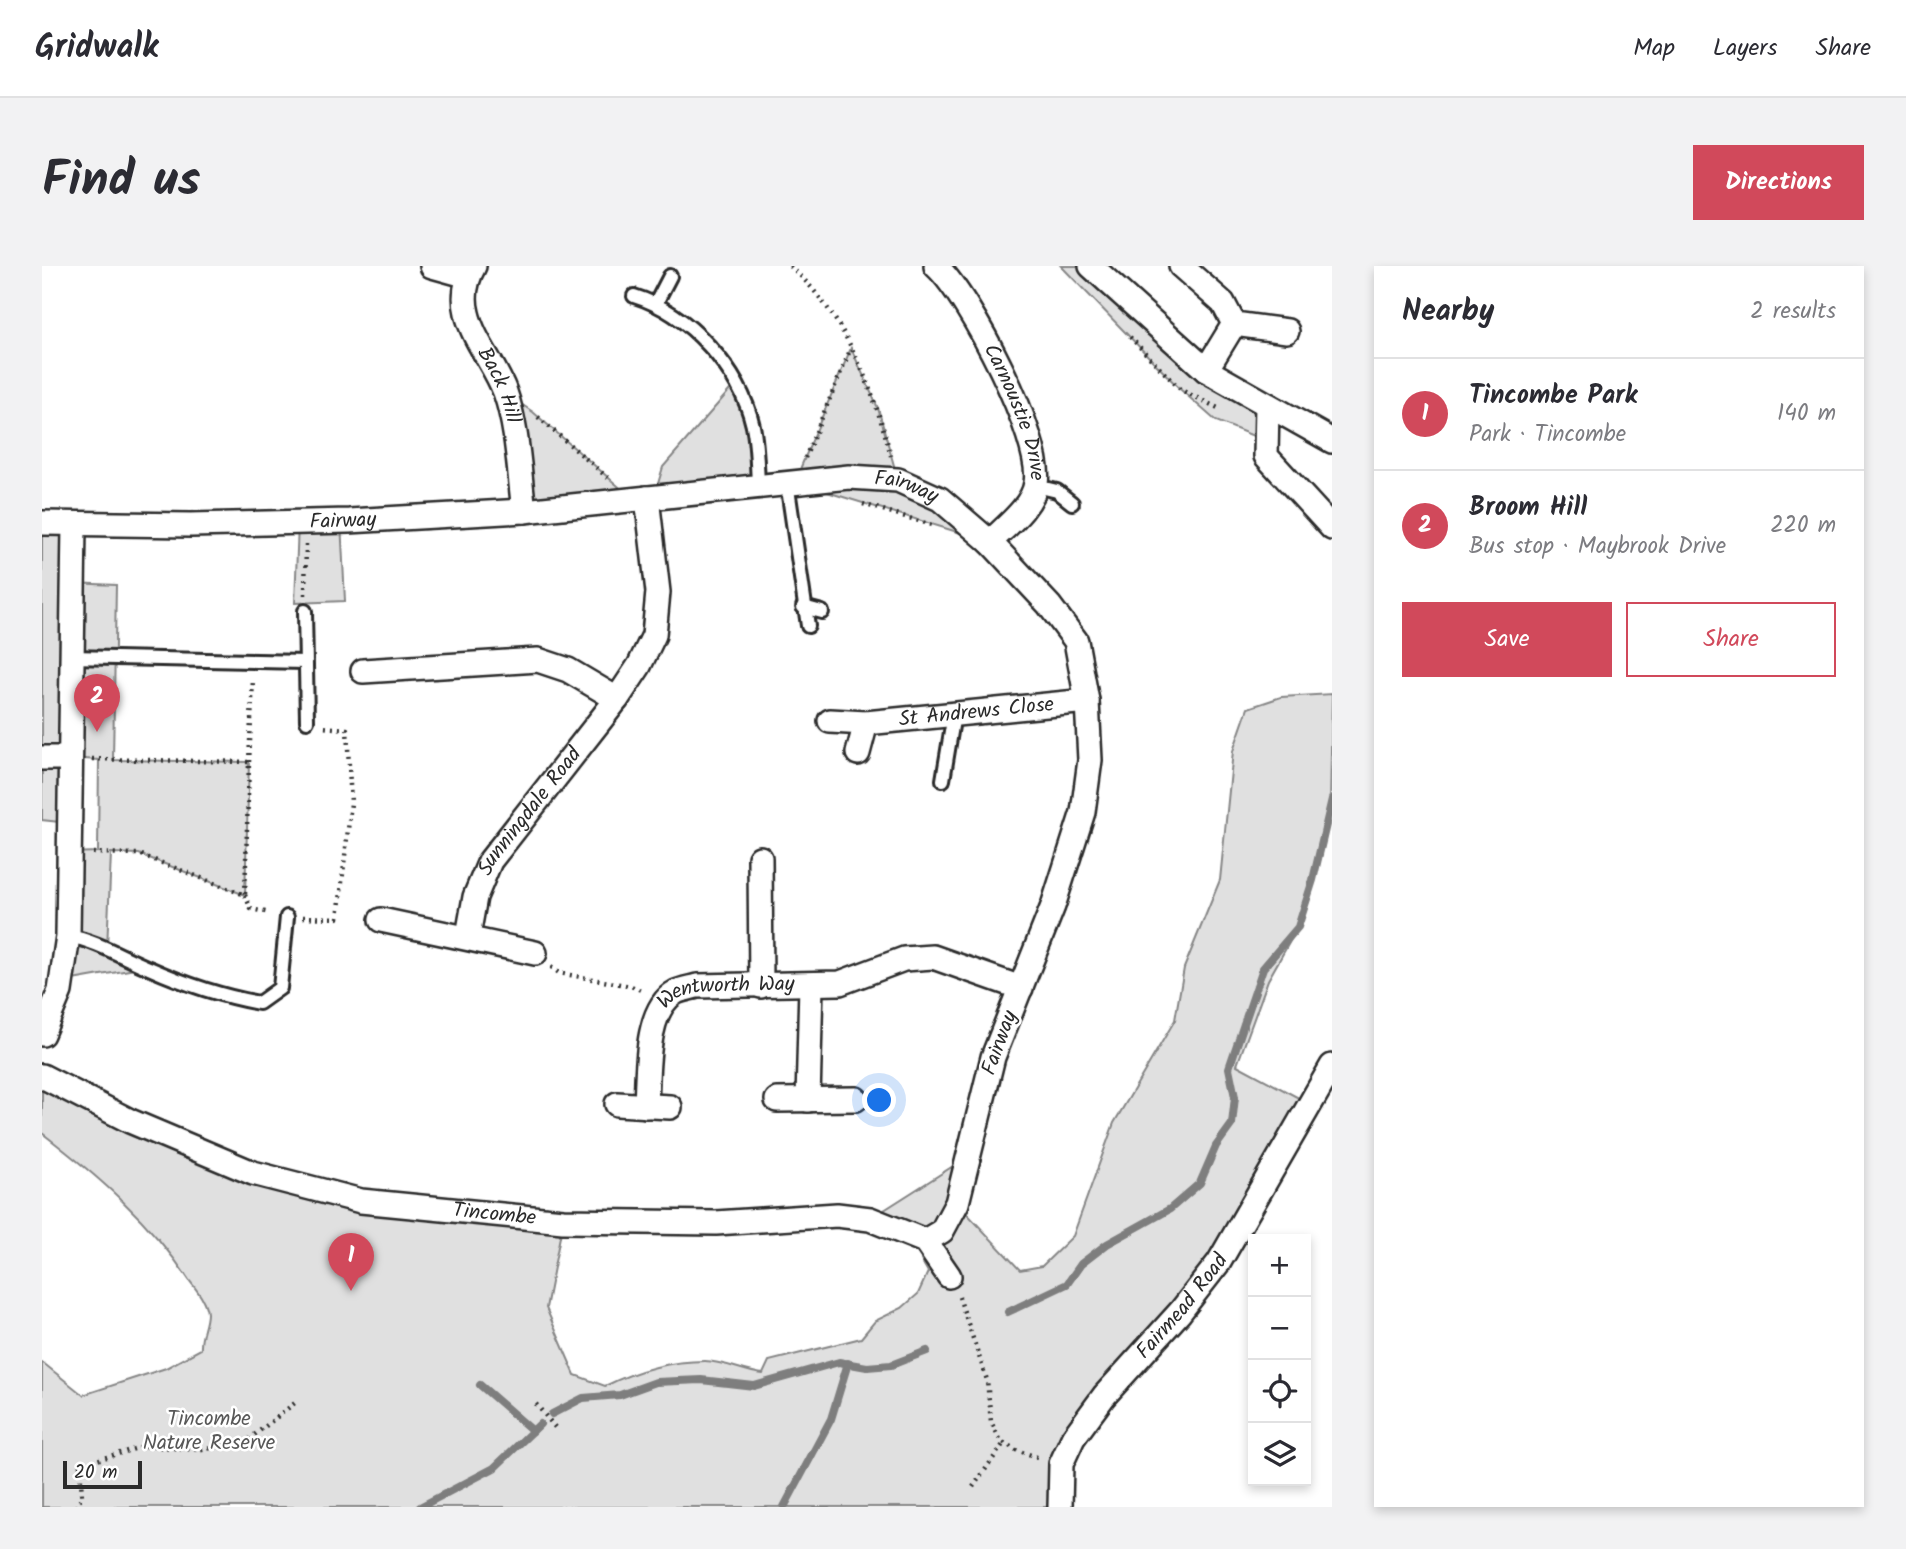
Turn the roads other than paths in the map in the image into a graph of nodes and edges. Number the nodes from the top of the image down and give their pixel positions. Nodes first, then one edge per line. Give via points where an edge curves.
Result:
1 (432, 266) edge
2 (1091, 266) edge
3 (1181, 266) edge
4 (947, 270) edge
5 (471, 271) edge
6 (670, 276) dead end
7 (634, 296) dead end
8 (656, 303) junction
9 (1234, 324) junction
10 (1287, 331) dead end
11 (1206, 370) junction
12 (1267, 405) junction
13 (1332, 441) edge
14 (791, 482) junction
15 (758, 485) junction
16 (1036, 486) junction
17 (640, 499) junction
18 (1072, 503) dead end
19 (524, 510) junction
20 (42, 523) edge
21 (74, 526) junction
22 (1332, 528) edge
23 (990, 542) junction
24 (803, 607) junction
25 (305, 611) road end
26 (822, 612) dead end
27 (808, 626) dead end
28 (70, 657) junction
29 (304, 662) junction
30 (377, 663) dead end
31 (617, 699) junction
32 (1087, 701) junction
33 (954, 714) junction
34 (830, 721) dead end
35 (307, 722) road end
36 (866, 723) junction
37 (858, 753) dead end
38 (42, 758) edge
39 (68, 758) junction
40 (943, 780) dead end
41 (760, 858) dead end
42 (287, 917) road end
43 (381, 920) dead end
44 (68, 936) junction
45 (468, 936) junction
46 (535, 953) road end
47 (811, 985) junction
48 (761, 986) junction
49 (1021, 988) junction
50 (42, 1034) edge
51 (1332, 1066) edge
52 (42, 1076) edge
53 (856, 1099) dead end
54 (777, 1100) dead end
55 (808, 1100) junction
56 (617, 1104) dead end
57 (646, 1106) junction
58 (670, 1107) dead end
59 (925, 1241) junction
60 (949, 1276) road end
61 (1060, 1507) edge

1 - 5 street
2 - 11 street
3 - 9 street via 1223,303
4 - 16 street, Carnoustie Drive via 1025,427 1037,462
5 - 19 street, Back Hill via 467,315 506,394
6 - 8 lane
7 - 8 lane
8 - 15 lane via 696,334 732,372 753,425
9 - 10 street
9 - 11 street
11 - 12 street
12 - 13 street
12 - 22 street via 1266,456
14 - 15 street, Fairway
14 - 23 street, Fairway via 849,477 898,480 940,499
14 - 24 lane
15 - 17 street, Fairway
16 - 18 lane via 1057,491
16 - 23 street, Carnoustie Drive via 1021,510
17 - 19 street, Fairway
17 - 31 street, Sunningdale Road via 658,592 654,635
19 - 21 street, Fairway via 306,523
20 - 21 street, Fairway
21 - 28 street
23 - 32 street, Fairway via 1076,641
24 - 26 lane
24 - 27 lane
25 - 29 lane
28 - 29 lane
28 - 39 street
29 - 35 lane
30 - 31 street via 538,660 568,670
31 - 45 street, Sunningdale Road via 490,861 475,897
32 - 33 street, St Andrews Close
32 - 49 street, Fairway via 1090,760 1083,812
33 - 36 street, St Andrews Close
33 - 40 lane
34 - 36 street, St Andrews Close
36 - 37 street
38 - 39 street
39 - 44 street
41 - 48 street
42 - 44 lane via 279,988 259,1003 180,982 86,939
43 - 45 street
44 - 50 street via 60,991
45 - 46 street
47 - 48 street, Wentworth Way
47 - 49 street, Wentworth Way via 840,983 904,958 933,957
47 - 55 street, Wentworth Way
48 - 57 street, Wentworth Way via 697,986 674,992 659,1009 651,1034
49 - 59 street, Fairway via 993,1057 957,1203 942,1231
51 - 61 street, Fairmead Road via 1219,1262 1073,1438 1061,1464
52 - 59 street, Tincombe via 130,1121 253,1173 361,1202 563,1221 716,1223 837,1215 870,1219
53 - 55 street
54 - 55 street
56 - 57 street
57 - 58 street
59 - 60 street

